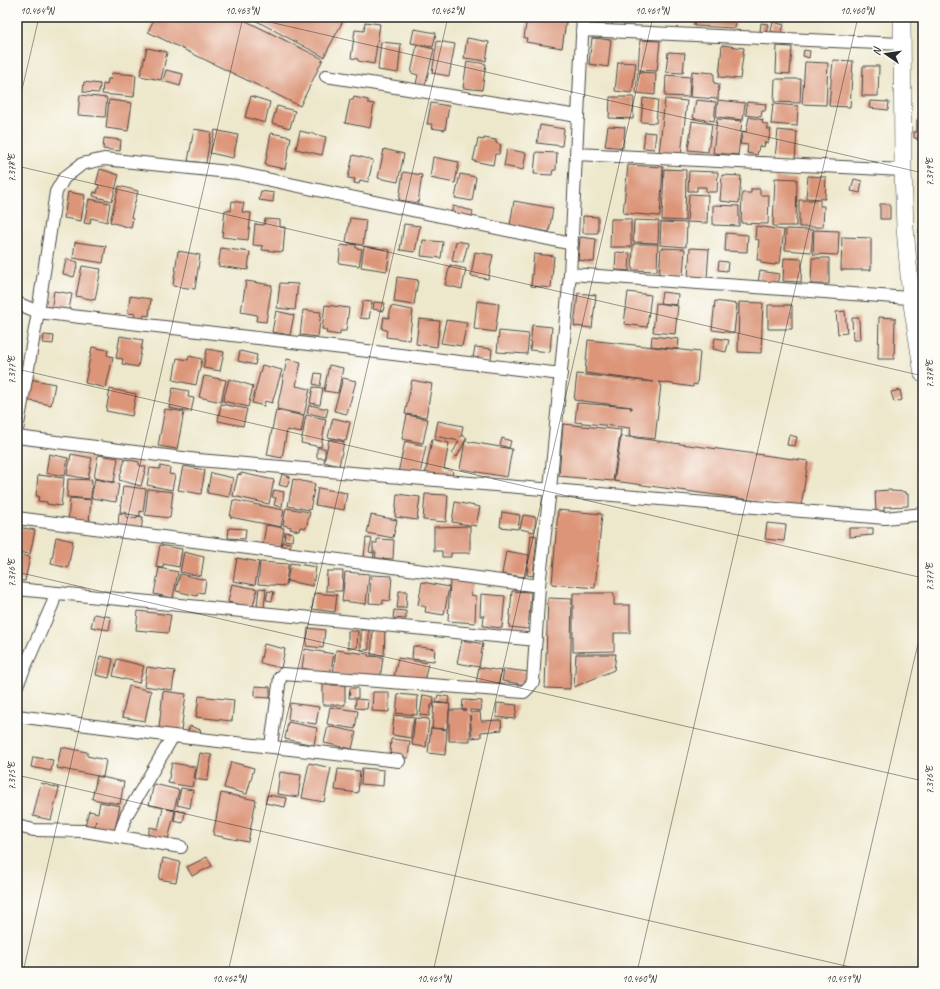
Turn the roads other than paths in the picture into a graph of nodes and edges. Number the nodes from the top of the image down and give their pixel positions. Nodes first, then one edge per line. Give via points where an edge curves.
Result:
1 (583, 17) edge
2 (902, 17) edge
3 (582, 30) junction
4 (902, 44) junction
5 (326, 76) dead end
6 (578, 116) junction
7 (576, 154) junction
8 (903, 170) junction
9 (572, 244) junction
10 (570, 274) junction
11 (917, 298) edge
12 (17, 303) edge
13 (38, 312) junction
14 (561, 374) junction
15 (923, 374) edge
16 (17, 430) edge
17 (17, 437) edge
18 (550, 489) junction
19 (923, 514) edge
20 (17, 518) edge
21 (539, 586) junction
22 (17, 589) edge
23 (55, 593) junction
24 (536, 640) junction
25 (17, 685) edge
26 (17, 716) edge
27 (173, 736) junction
28 (271, 746) junction
29 (399, 761) dead end
30 (17, 826) edge
31 (119, 837) junction
32 (181, 848) dead end

1 - 3 street
2 - 4 street
3 - 4 street
3 - 6 street
4 - 8 street
5 - 6 street
6 - 7 street
7 - 8 street
7 - 9 street
8 - 11 street via 904,228
9 - 10 street
9 - 13 street via 238,173 104,159 82,164 64,178 56,192
10 - 11 street
10 - 14 street
11 - 15 street
12 - 13 street
13 - 14 street
13 - 16 street
14 - 18 street
17 - 18 street via 198,460
18 - 19 street via 885,518
18 - 21 street
20 - 21 street
21 - 24 street
22 - 23 street
23 - 24 street
23 - 25 street
24 - 28 street via 533,682 524,692 283,674 280,677
26 - 27 street
27 - 28 street
27 - 31 street via 126,816
28 - 29 street
30 - 31 street via 34,830 84,831
31 - 32 street

